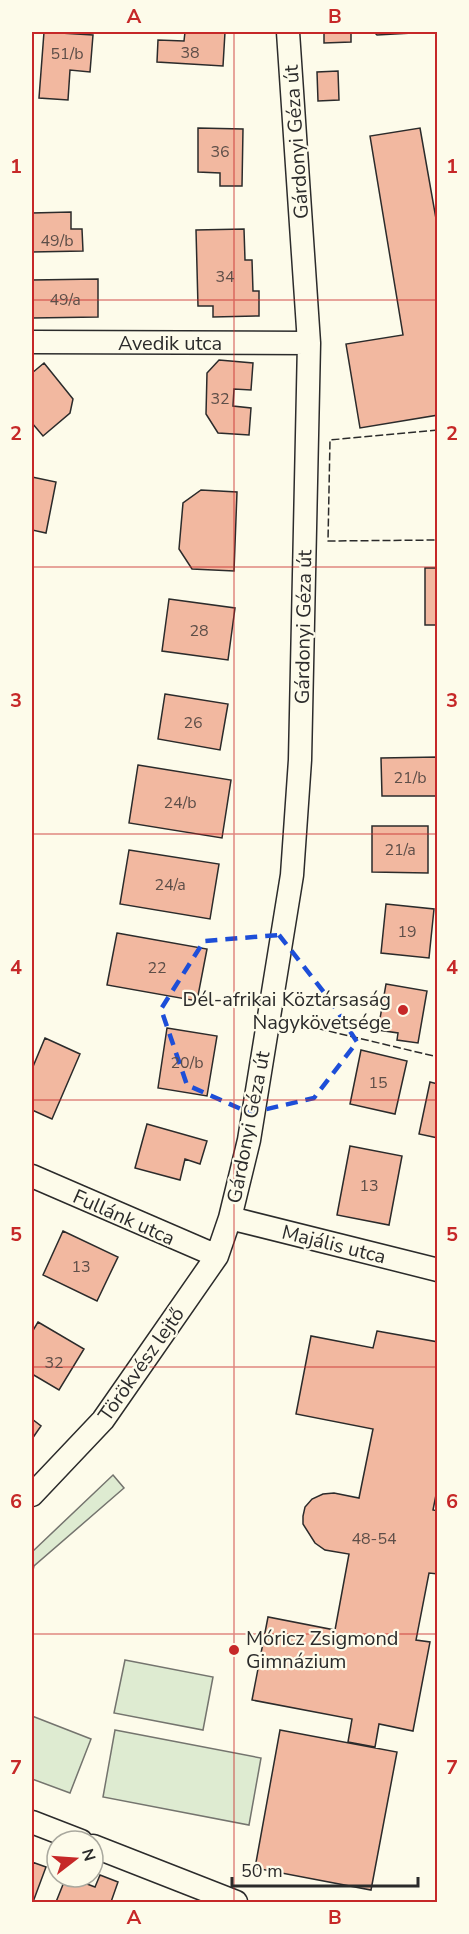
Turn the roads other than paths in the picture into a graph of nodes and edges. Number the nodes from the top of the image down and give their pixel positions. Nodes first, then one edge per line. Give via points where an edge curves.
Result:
1 (288, 32) edge
2 (32, 342) edge
3 (309, 343) junction
4 (32, 1176) edge
5 (230, 1218) junction
6 (217, 1256) junction
7 (438, 1269) edge
8 (32, 1495) edge
9 (32, 1821) edge
10 (52, 1829) edge
11 (105, 1851) edge
12 (236, 1902) edge

1 - 3 street, Gárdonyi Géza út
2 - 3 street, Avedik utca
3 - 5 street, Gárdonyi Géza út via 300,760 292,875 249,1140
4 - 6 street, Fullánk utca
5 - 6 street, Törökvész lejtő
5 - 7 street, Majális utca
6 - 8 street, Törökvész lejtő via 104,1420
9 - 10 street
11 - 12 street

